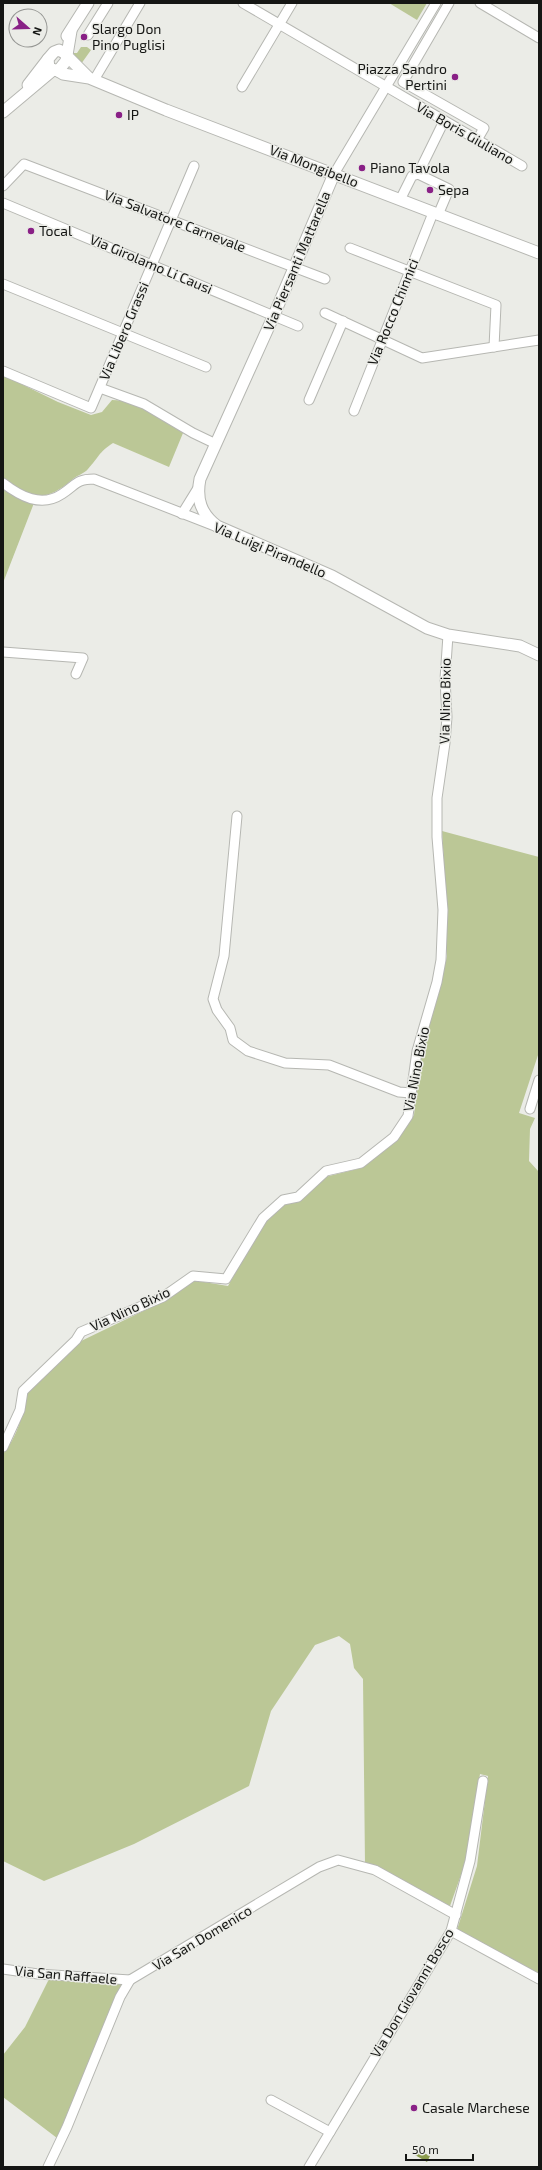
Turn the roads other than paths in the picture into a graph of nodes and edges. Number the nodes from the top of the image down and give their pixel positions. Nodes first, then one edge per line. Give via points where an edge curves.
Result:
1 (88, 3) edge
2 (108, 3) edge
3 (140, 3) edge
4 (243, 3) edge
5 (292, 3) edge
6 (436, 3) edge
7 (449, 3) edge
8 (480, 3) edge
9 (279, 24) junction
10 (71, 31) junction
11 (88, 35) dead end
12 (539, 38) edge
13 (51, 55) junction
14 (66, 55) junction
15 (55, 70) junction
16 (92, 79) junction
17 (242, 87) dead end
18 (387, 87) junction
19 (18, 98) junction
20 (3, 112) edge
21 (444, 121) junction
22 (477, 140) junction
23 (194, 166) dead end
24 (522, 166) dead end
25 (334, 174) junction
26 (418, 174) junction
27 (3, 186) edge
28 (400, 200) junction
29 (3, 203) edge
30 (435, 214) junction
31 (171, 219) junction
32 (350, 248) dead end
33 (539, 253) edge
34 (152, 264) junction
35 (295, 266) junction
36 (409, 271) junction
37 (325, 279) dead end
38 (3, 284) edge
39 (325, 313) dead end
40 (274, 315) junction
41 (343, 322) junction
42 (298, 326) dead end
43 (123, 333) junction
44 (382, 340) junction
45 (539, 340) edge
46 (494, 348) junction
47 (206, 367) dead end
48 (3, 371) edge
49 (100, 388) junction
50 (309, 400) dead end
51 (354, 411) dead end
52 (216, 444) junction
53 (3, 483) edge
54 (198, 488) junction
55 (182, 514) junction
56 (217, 526) junction
57 (448, 635) junction
58 (3, 652) edge
59 (539, 655) edge
60 (76, 674) dead end
61 (237, 816) dead end
62 (539, 1080) edge
63 (411, 1093) junction
64 (530, 1109) dead end
65 (3, 1447) edge
66 (483, 1781) dead end
67 (456, 1915) junction
68 (451, 1931) junction
69 (3, 1969) edge
70 (539, 1979) edge
71 (130, 1980) junction
72 (271, 2100) dead end
73 (330, 2132) junction
74 (48, 2167) edge
75 (309, 2167) edge

1 - 10 street
2 - 11 street
3 - 16 street
4 - 9 street, Via Boris Giuliano
5 - 9 street
6 - 18 street, Via Piersanti Mattarella
7 - 22 street via 403,82 484,128
8 - 12 street
9 - 17 street
9 - 18 street, Via Boris Giuliano
10 - 13 street
10 - 14 street
13 - 14 street via 59,50
13 - 15 street via 48,66
13 - 19 street
14 - 15 street via 66,61
14 - 16 street
15 - 16 street
15 - 19 street
16 - 25 street, Via Mongibello
18 - 21 street, Via Boris Giuliano
18 - 25 street, Via Piersanti Mattarella
19 - 20 street
21 - 22 street, Via Boris Giuliano
21 - 26 street
22 - 24 street, Via Boris Giuliano
23 - 31 street, Via Libero Grassi
25 - 28 street, Via Mongibello
25 - 35 street, Via Piersanti Mattarella
26 - 28 street via 412,176
26 - 30 street, Via Rocco Chinnici via 450,188
27 - 31 street, Via Salvatore Carnevale via 24,164
28 - 30 street, Via Mongibello
29 - 34 street, Via Girolamo Li Causi
30 - 33 street, Via Mongibello
30 - 36 street, Via Rocco Chinnici
31 - 34 street, Via Libero Grassi
31 - 35 street, Via Salvatore Carnevale
32 - 36 street
34 - 40 street, Via Girolamo Li Causi
34 - 43 street, Via Libero Grassi
35 - 37 street, Via Salvatore Carnevale
35 - 40 street, Via Piersanti Mattarella
36 - 44 street, Via Rocco Chinnici
36 - 46 street via 496,305
38 - 43 street
39 - 41 street
40 - 42 street, Via Girolamo Li Causi
40 - 52 street, Via Piersanti Mattarella
41 - 44 street
41 - 50 street
43 - 47 street
43 - 49 street, Via Libero Grassi
44 - 46 street via 422,358
44 - 51 street, Via Rocco Chinnici
45 - 46 street
48 - 49 street, Via Libero Grassi via 91,408
49 - 52 street via 144,404
52 - 54 street, Via Piersanti Mattarella
53 - 55 street, Via Luigi Pirandello via 24,497 46,501 62,494 81,479 94,479
54 - 55 street
54 - 56 street, Via Piersanti Mattarella via 202,512
55 - 56 street, Via Luigi Pirandello
56 - 57 street, Via Luigi Pirandello via 332,576 409,619
57 - 59 street, Via Luigi Pirandello via 520,646
57 - 63 street, Via Nino Bixio via 445,679 447,717 437,798 437,838 443,910 441,960 420,1038
58 - 60 street via 83,658
61 - 63 street via 224,956 213,999 217,1010 230,1028 233,1040 248,1051 285,1063 330,1065 400,1092
62 - 64 street
63 - 65 street, Via Nino Bixio via 408,1116 394,1137 361,1163 326,1171 298,1197 283,1200 263,1218 226,1279 193,1276 163,1298 81,1332 23,1392 20,1410
66 - 67 street, Via Don Giovanni Bosco via 470,1861
67 - 68 street, Via Don Giovanni Bosco
67 - 71 street, Via San Domenico via 375,1870 338,1860 320,1867
68 - 70 street
68 - 73 street, Via Don Giovanni Bosco
69 - 71 street, Via San Raffaele
71 - 74 street, Via San Domenico via 120,1997
72 - 73 street
73 - 75 street, Via Don Giovanni Bosco

